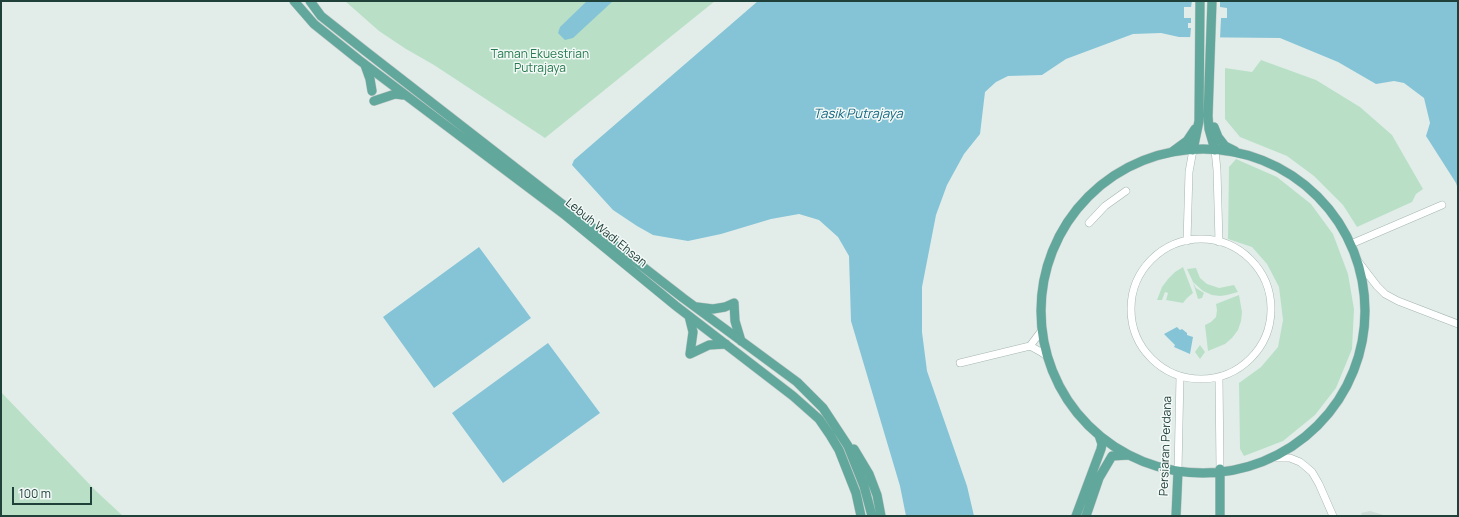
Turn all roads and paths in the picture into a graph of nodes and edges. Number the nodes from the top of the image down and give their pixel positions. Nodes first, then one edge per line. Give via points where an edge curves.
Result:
1 (294, 1) edge
2 (310, 1) edge
3 (1200, 1) edge
4 (1212, 1) edge
5 (365, 65) junction
6 (372, 91) dead end
7 (403, 95) junction
8 (374, 101) dead end
9 (1209, 104) junction
10 (1199, 121) junction
11 (1193, 150) junction
12 (1215, 150) junction
13 (1170, 153) junction
14 (1245, 156) junction
15 (1126, 191) dead end
16 (1442, 205) dead end
17 (1089, 223) dead end
18 (1187, 241) junction
19 (1220, 242) junction
20 (1351, 244) junction
21 (1357, 260) junction
22 (696, 307) junction
23 (689, 316) junction
24 (1458, 324) edge
25 (1042, 330) junction
26 (741, 341) junction
27 (726, 344) junction
28 (1030, 346) junction
29 (1048, 357) junction
30 (960, 364) dead end
31 (1180, 376) junction
32 (1220, 377) junction
33 (1098, 435) junction
34 (845, 441) junction
35 (1129, 455) junction
36 (1270, 458) junction
37 (1220, 469) junction
38 (1178, 471) junction
39 (880, 511) edge
40 (861, 516) edge
41 (872, 516) edge
42 (1076, 516) edge
43 (1086, 516) edge
44 (1176, 516) edge
45 (1220, 516) edge
46 (1333, 516) edge

1 - 5 main road, Lebuh Wadi Ehsan via 314,24
2 - 22 main road, Lebuh Wadi Ehsan via 322,16 364,50
3 - 10 main road
4 - 9 main road
5 - 6 main road
5 - 7 main road, Lebuh Wadi Ehsan
7 - 8 main road via 395,94
7 - 23 main road, Lebuh Wadi Ehsan via 565,215
9 - 12 main road via 1209,129
9 - 14 main road via 1218,137 1225,146
10 - 11 main road
10 - 13 main road via 1187,141
11 - 12 main road
11 - 13 main road
11 - 18 street via 1189,172
12 - 14 main road
12 - 19 street
13 - 25 main road via 1147,158 1125,168 1098,186 1070,216 1043,272 1040,302
14 - 20 main road via 1282,171 1311,191 1334,214
15 - 17 street via 1105,206
16 - 20 street
18 - 19 street via 1203,239
18 - 31 street via 1161,252 1150,261 1136,285 1132,306 1133,327 1146,352 1162,367
19 - 32 street via 1234,247 1257,266 1265,279 1272,309 1265,339 1257,352 1246,363
20 - 21 main road
21 - 24 street via 1386,294
21 - 36 main road via 1362,292 1362,330 1356,369 1348,389 1339,407 1324,422 1300,441
22 - 26 main road, Lebuh Wadi Ehsan
22 - 26 main road via 714,309 734,303 735,321
23 - 27 main road, Lebuh Wadi Ehsan
23 - 27 main road via 693,332 690,354 709,345
25 - 28 street
25 - 29 main road
26 - 34 main road, Lebuh Wadi Ehsan via 797,382 823,408
27 - 40 main road, Lebuh Wadi Ehsan via 819,419 839,450 856,494
28 - 29 street
28 - 30 street
29 - 33 main road via 1065,398
31 - 32 street via 1199,379
31 - 38 street, Persiaran Perdana
32 - 37 street
33 - 35 main road
33 - 42 main road via 1102,444 1101,449
34 - 39 main road via 851,444 869,474
34 - 41 main road via 857,466
35 - 38 main road
35 - 43 main road via 1112,456 1099,478
36 - 37 main road
36 - 46 street via 1290,458 1312,472
37 - 38 main road
37 - 45 main road
38 - 44 main road, Persiaran Perdana

